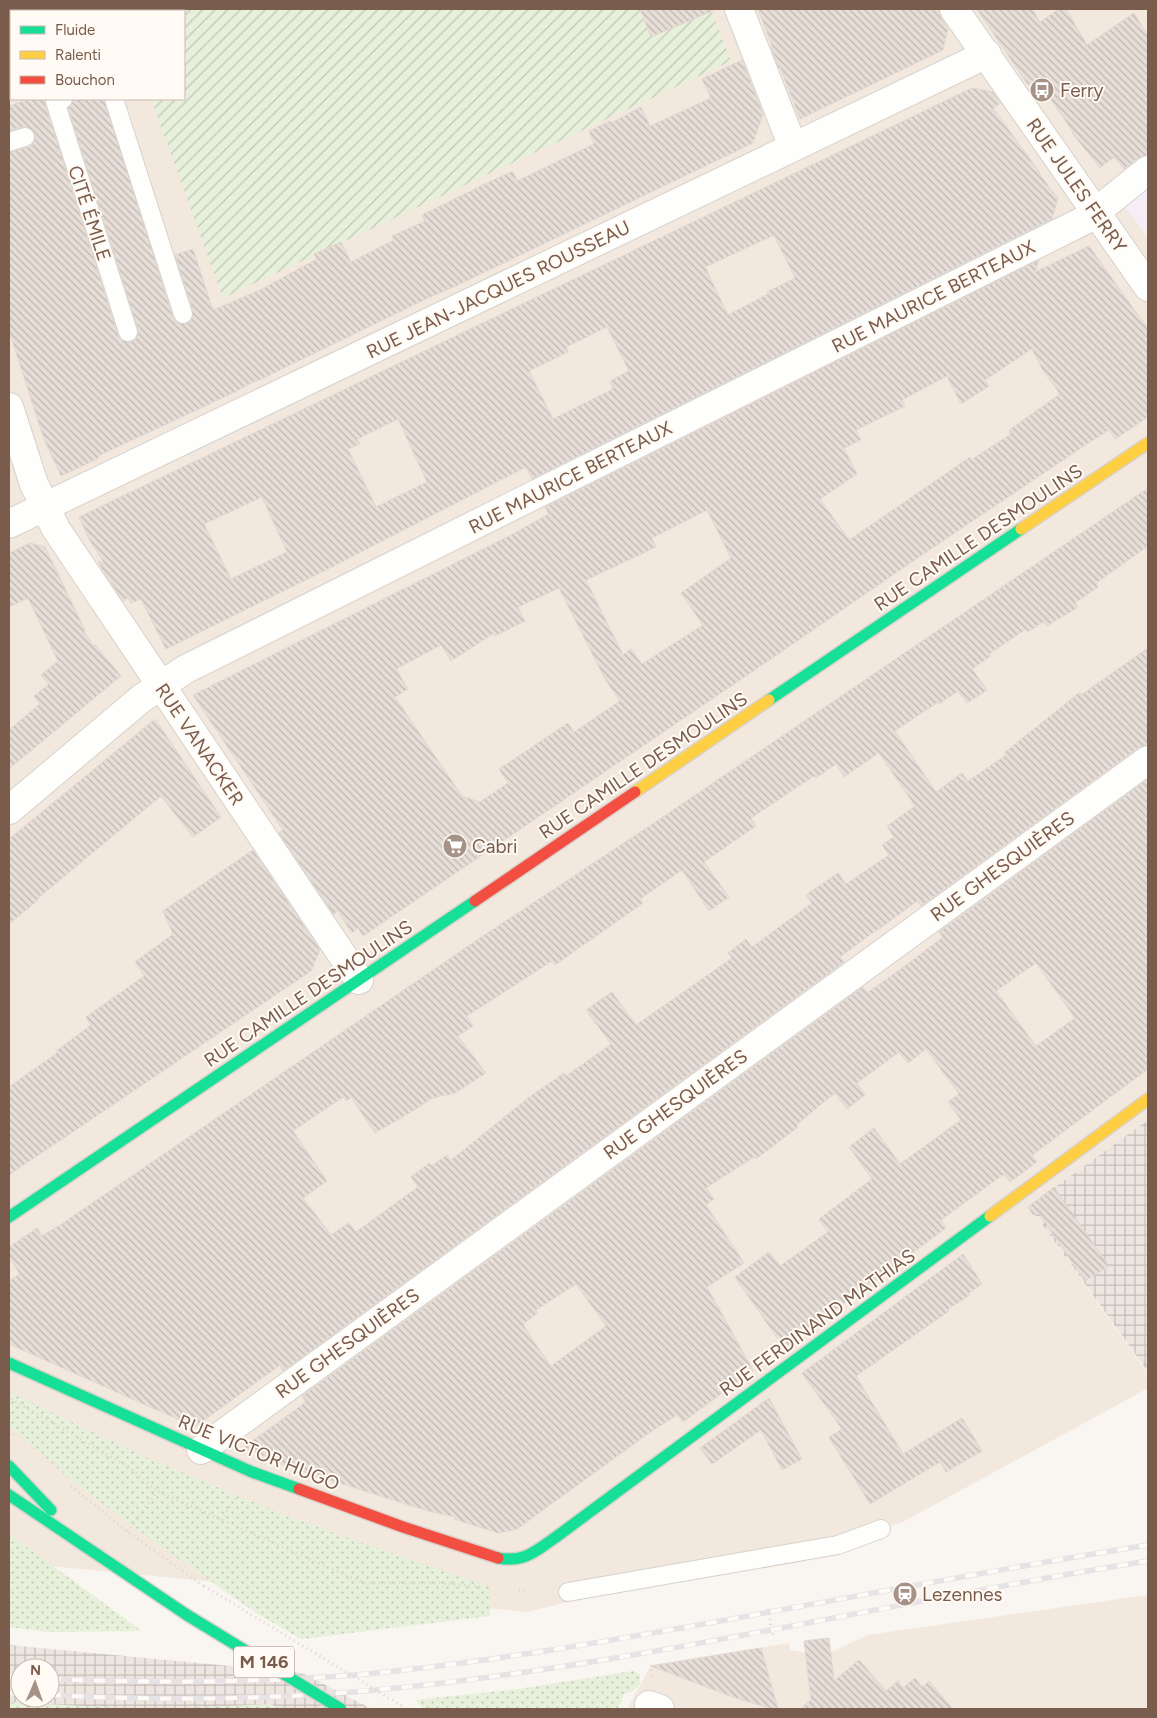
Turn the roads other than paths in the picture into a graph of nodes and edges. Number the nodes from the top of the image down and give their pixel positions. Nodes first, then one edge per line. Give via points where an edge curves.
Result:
1 (739, 9) edge
2 (954, 9) edge
3 (987, 54) junction
4 (59, 100) edge
5 (114, 100) edge
6 (793, 147) junction
7 (1148, 170) edge
8 (1096, 212) junction
9 (1148, 287) edge
10 (182, 314) dead end
11 (128, 332) dead end
12 (9, 406) edge
13 (1148, 443) edge
14 (44, 507) junction
15 (9, 524) edge
16 (159, 685) junction
17 (1148, 760) edge
18 (9, 810) edge
19 (359, 980) junction
20 (1148, 1099) edge
21 (9, 1217) edge
22 (9, 1363) edge
23 (201, 1450) junction
24 (9, 1466) edge
25 (9, 1495) edge
26 (881, 1529) dead end
27 (86, 1547) junction
28 (501, 1558) joint
29 (568, 1592) dead end
30 (342, 1709) edge

1 - 6 street
2 - 3 street, RUE JULES FERRY
3 - 6 street, RUE JEAN-JACQUES ROUSSEAU
3 - 8 street, RUE JULES FERRY
4 - 11 lane, CITÉ ÉMILE via 55,101
5 - 10 lane
6 - 14 street, RUE JEAN-JACQUES ROUSSEAU
7 - 8 street, RUE MAURICE BERTEAUX
8 - 9 street, RUE JULES FERRY
8 - 16 street, RUE MAURICE BERTEAUX
12 - 14 street, RUE VANACKER
13 - 19 street, RUE CAMILLE DESMOULINS
14 - 15 street, RUE JEAN-JACQUES ROUSSEAU
14 - 16 street, RUE VANACKER
16 - 18 street, RUE MAURICE BERTEAUX
16 - 19 street, RUE VANACKER
17 - 23 street, RUE GHESQUIÈRES
19 - 21 street, RUE CAMILLE DESMOULINS
20 - 28 street, RUE FERDINAND MATHIAS via 546,1545 521,1559
22 - 23 street, RUE VICTOR HUGO
23 - 28 street, RUE VICTOR HUGO via 403,1527
24 - 27 street, M 146
25 - 27 street, M 146
26 - 29 lane via 838,1545
27 - 30 street, M 146, bridge via 187,1615

